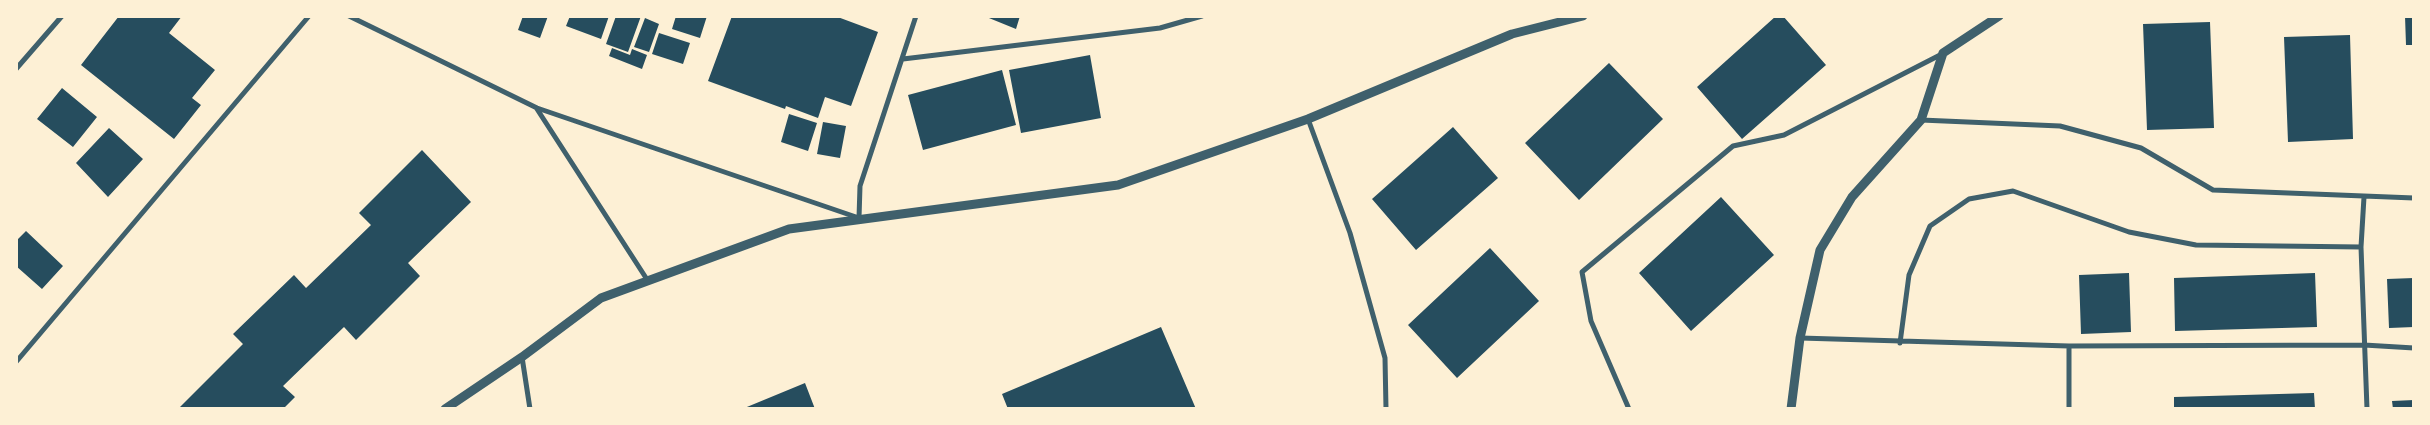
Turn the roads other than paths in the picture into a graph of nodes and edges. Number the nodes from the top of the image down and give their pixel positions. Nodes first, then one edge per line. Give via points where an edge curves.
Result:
1 (62, 16) edge
2 (309, 16) edge
3 (349, 16) edge
4 (916, 16) edge
5 (1202, 16) edge
6 (1583, 16) edge
7 (1999, 16) edge
8 (1943, 53) junction
9 (903, 59) junction
10 (16, 69) edge
11 (537, 108) junction
12 (1308, 119) junction
13 (1921, 120) junction
14 (2364, 197) junction
15 (2414, 198) edge
16 (859, 218) junction
17 (2362, 248) junction
18 (648, 281) junction
19 (1800, 338) junction
20 (1900, 342) junction
21 (2364, 345) junction
22 (2069, 346) junction
23 (2414, 348) edge
24 (522, 357) junction
25 (16, 362) edge
26 (445, 409) edge
27 (530, 409) edge
28 (1386, 409) edge
29 (1629, 409) edge
30 (1791, 409) edge
31 (2069, 409) edge
32 (2367, 409) edge

1 - 10 street
2 - 25 street
3 - 11 street
4 - 9 street
5 - 9 street via 1160,28
6 - 12 street via 1512,34
7 - 8 street
8 - 13 street
8 - 29 street via 1784,135 1733,146 1582,272 1591,321
9 - 16 street via 860,186
11 - 16 street
11 - 18 street
12 - 16 street via 1118,185
12 - 28 street via 1350,233 1385,358
13 - 14 street via 2060,126 2141,148 2213,190
13 - 19 street via 1852,197 1820,250
14 - 15 street
14 - 17 street
16 - 18 street via 789,229
17 - 20 street via 2196,245 2129,232 2013,192 1969,199 1930,226 1909,275
17 - 21 street
18 - 24 street via 601,298
19 - 20 street
19 - 30 street
20 - 22 street
21 - 22 street
21 - 23 street
21 - 32 street
22 - 31 street
24 - 26 street
24 - 27 street

